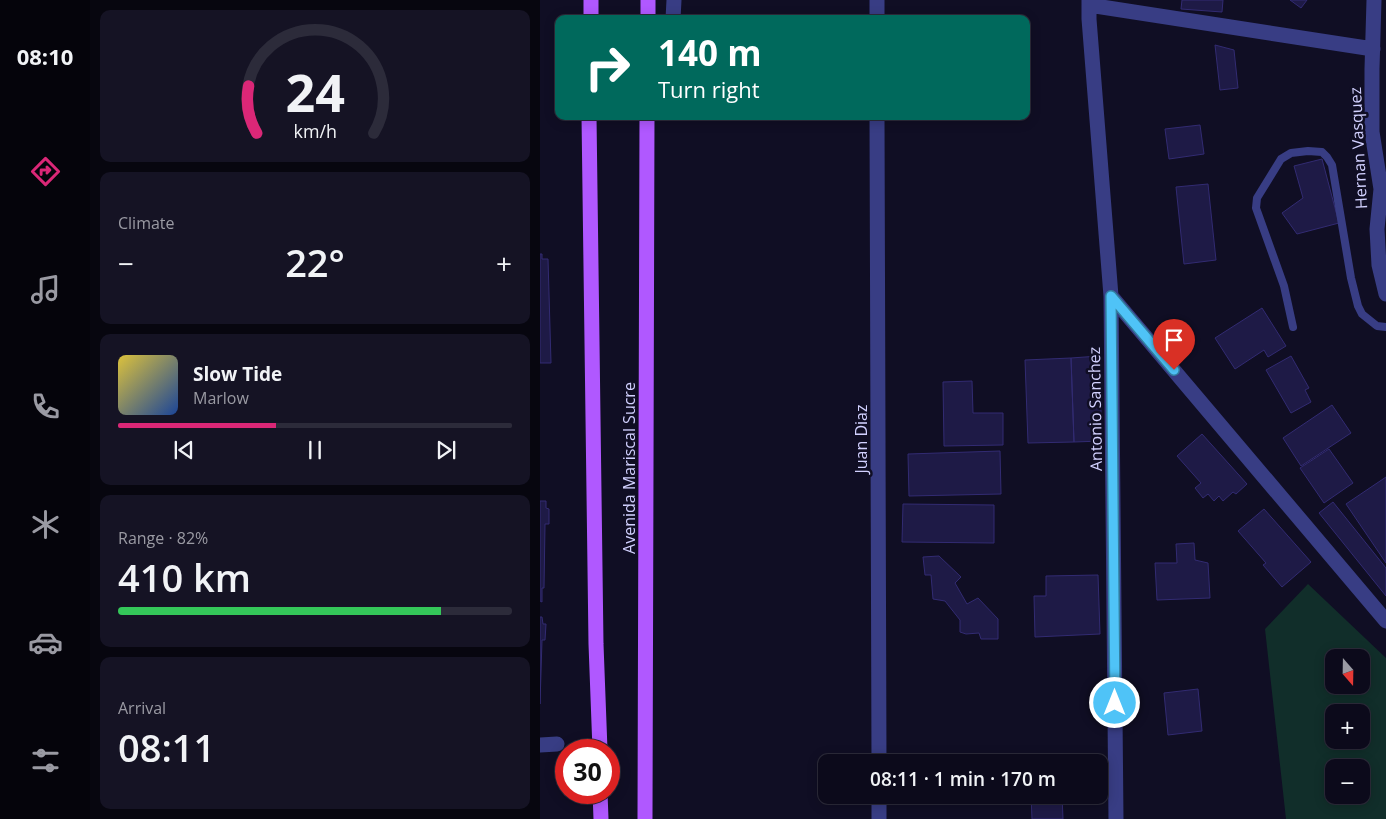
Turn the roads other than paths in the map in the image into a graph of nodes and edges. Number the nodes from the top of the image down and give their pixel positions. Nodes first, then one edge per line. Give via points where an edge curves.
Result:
1 (591, 0) edge
2 (648, 0) edge
3 (674, 0) edge
4 (877, 0) edge
5 (1374, 0) edge
6 (1089, 3) edge
7 (591, 15) edge
8 (648, 15) edge
9 (673, 15) edge
10 (877, 15) edge
11 (1372, 48) junction
12 (589, 120) edge
13 (647, 120) edge
14 (653, 120) edge
15 (877, 120) edge
16 (647, 136) junction
17 (1383, 192) edge
18 (1386, 294) edge
19 (1111, 296) junction
20 (1293, 327) dead end
21 (1386, 327) edge
22 (1386, 621) edge
23 (600, 739) edge
24 (555, 744) edge
25 (540, 745) edge
26 (879, 754) edge
27 (600, 804) edge
28 (879, 804) edge
29 (601, 819) edge
30 (645, 819) edge
31 (879, 819) edge
32 (1116, 819) edge

1 - 7 main road
2 - 8 main road
3 - 9 street
4 - 10 street
5 - 11 street, Hernan Vasquez
6 - 11 street
6 - 19 street, Antonio Sanchez
11 - 17 street, Hernan Vasquez via 1372,132
12 - 23 main road
13 - 16 main road, Avenida Mariscal Sucre
14 - 16 street
15 - 26 street, Juan Diaz
16 - 30 main road, Avenida Mariscal Sucre
17 - 18 street, Hernan Vasquez via 1377,229
19 - 22 street
19 - 32 street, Antonio Sanchez
20 - 21 lane via 1284,286 1256,208 1257,198 1281,159 1291,153 1308,151 1322,152 1332,165 1358,306 1362,314 1377,326
24 - 25 street
27 - 29 main road
28 - 31 street

